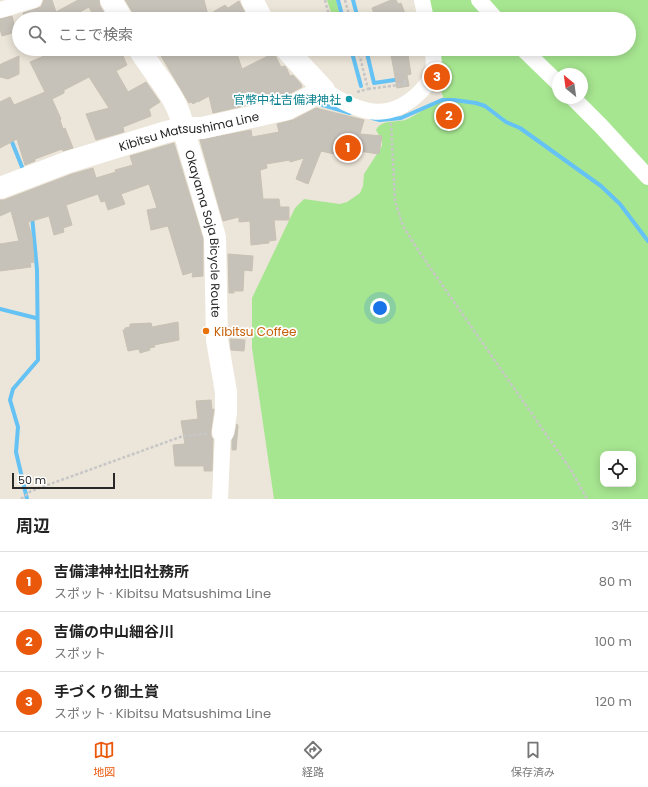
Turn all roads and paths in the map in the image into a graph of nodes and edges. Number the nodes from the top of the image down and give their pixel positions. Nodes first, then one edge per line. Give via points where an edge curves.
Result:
1 (34, 0) edge
2 (111, 0) edge
3 (252, 0) edge
4 (325, 0) edge
5 (345, 0) edge
6 (422, 0) edge
7 (479, 0) edge
8 (0, 10) edge
9 (118, 12) edge
10 (258, 12) edge
11 (328, 12) edge
12 (348, 12) edge
13 (425, 12) edge
14 (490, 12) edge
15 (145, 56) edge
16 (293, 56) edge
17 (360, 56) edge
18 (434, 56) edge
19 (530, 56) edge
20 (552, 77) edge
21 (404, 78) dead end
22 (368, 89) junction
23 (330, 94) junction
24 (579, 104) edge
25 (390, 111) junction
26 (183, 128) junction
27 (648, 177) edge
28 (0, 188) edge
29 (223, 432) junction
30 (21, 499) edge
31 (220, 499) edge
32 (587, 499) edge

1 - 8 street
2 - 9 main road
3 - 10 main road
4 - 11 path
5 - 12 path
6 - 13 street
7 - 14 street
15 - 26 main road, Okayama Soja Bicycle Route via 173,98 182,117
16 - 23 main road
17 - 22 path
18 - 25 street via 433,72 428,84 408,103
19 - 20 street
21 - 22 path via 406,84
22 - 23 path
23 - 25 street via 362,109
23 - 26 main road, Kibitsu Matsushima Line via 287,109 202,128
24 - 27 street
25 - 32 path via 395,201 403,226 571,470
26 - 28 main road, Kibitsu Matsushima Line via 68,162
26 - 29 main road, Okayama Soja Bicycle Route via 215,237 217,340 226,392
29 - 30 path via 183,436 31,491
29 - 31 street

